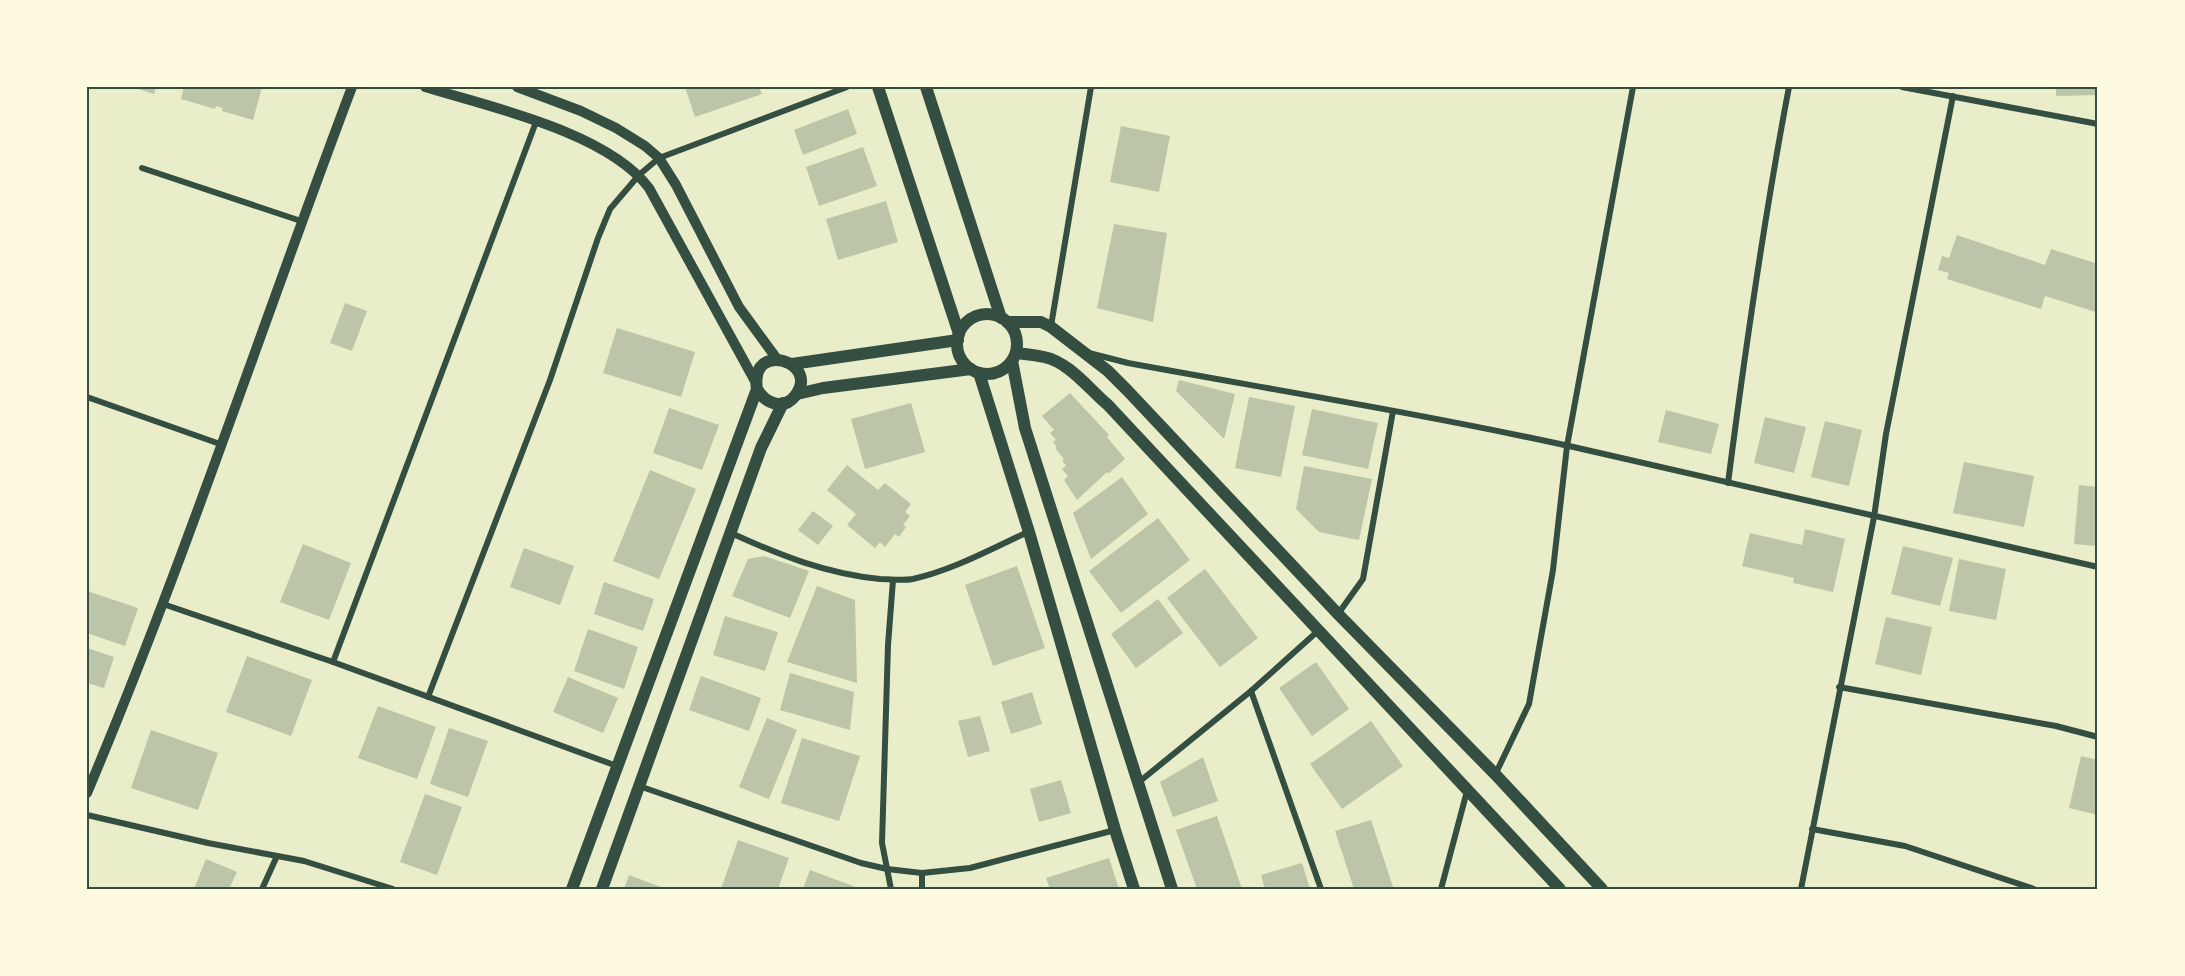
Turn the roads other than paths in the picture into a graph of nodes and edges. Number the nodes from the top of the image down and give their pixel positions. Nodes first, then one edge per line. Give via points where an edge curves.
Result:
1 (352, 87) edge
2 (425, 87) edge
3 (517, 87) edge
4 (847, 87) edge
5 (878, 87) edge
6 (926, 87) edge
7 (1091, 87) edge
8 (1633, 87) edge
9 (1790, 87) edge
10 (1902, 87) edge
11 (540, 91) edge
12 (1953, 96) junction
13 (536, 122) junction
14 (2098, 124) edge
15 (658, 158) junction
16 (142, 168) dead end
17 (639, 175) junction
18 (301, 221) junction
19 (1004, 320) junction
20 (1051, 327) junction
21 (958, 337) junction
22 (1085, 352) junction
23 (1014, 357) junction
24 (777, 359) junction
25 (792, 364) junction
26 (975, 371) junction
27 (756, 385) junction
28 (797, 394) junction
29 (87, 397) edge
30 (783, 404) junction
31 (1393, 411) junction
32 (220, 444) junction
33 (1567, 446) junction
34 (1728, 483) junction
35 (1874, 518) junction
36 (1029, 532) junction
37 (731, 533) junction
38 (2098, 567) edge
39 (893, 579) junction
40 (163, 604) junction
41 (1338, 614) junction
42 (1319, 630) junction
43 (333, 662) junction
44 (1839, 687) junction
45 (1251, 690) junction
46 (428, 697) junction
47 (2098, 737) edge
48 (617, 766) junction
49 (91, 772) edge
50 (1495, 774) junction
51 (1138, 782) junction
52 (638, 786) junction
53 (1468, 790) junction
54 (87, 793) edge
55 (87, 815) edge
56 (1812, 829) junction
57 (1115, 830) junction
58 (277, 856) junction
59 (887, 869) junction
60 (922, 873) junction
61 (262, 889) edge
62 (393, 889) edge
63 (572, 889) edge
64 (602, 889) edge
65 (891, 889) edge
66 (922, 889) edge
67 (1134, 889) edge
68 (1172, 889) edge
69 (1321, 889) edge
70 (1441, 889) edge
71 (1560, 889) edge
72 (1602, 889) edge
73 (1801, 889) edge
74 (2034, 889) edge

1 - 18 street
2 - 13 street
3 - 11 street
4 - 15 street
5 - 21 main road
6 - 19 main road
7 - 20 street
8 - 33 street
9 - 34 street via 1750,316
10 - 12 street
11 - 15 street via 616,128
12 - 14 street
12 - 35 street via 1886,434
13 - 17 street via 598,147
13 - 43 street
15 - 17 street
15 - 24 street via 739,307
16 - 18 street
17 - 27 street
17 - 46 street via 610,209 598,238 550,380
18 - 32 street
19 - 20 main road via 1041,322
19 - 21 main road via 987,315 973,318
19 - 23 main road via 1016,336
20 - 22 main road
21 - 25 main road
21 - 26 main road via 961,359
22 - 31 street
22 - 41 main road via 1127,390
23 - 26 main road via 997,372
23 - 42 main road via 1045,357 1068,369 1142,440
23 - 51 main road via 1024,428
24 - 25 main road
24 - 27 main road via 762,366
25 - 28 main road via 800,378
26 - 28 main road
26 - 36 main road
27 - 30 main road via 767,402
27 - 48 main road
28 - 30 main road
29 - 32 street
30 - 37 main road via 761,448
31 - 33 street
31 - 41 street via 1363,579
32 - 40 street
33 - 34 street
33 - 50 street via 1553,570 1529,704
34 - 35 street
35 - 38 street
35 - 44 street
36 - 39 street via 938,572
36 - 57 main road
37 - 39 street via 774,553 824,569
37 - 52 main road
39 - 59 street via 882,843
40 - 43 street
40 - 49 street
41 - 50 main road
42 - 45 street
42 - 53 main road
43 - 46 street
44 - 47 street
44 - 56 street
45 - 51 street
45 - 69 street
46 - 48 street
48 - 63 main road
49 - 54 street
50 - 72 main road
51 - 68 main road
52 - 59 street
52 - 64 main road
53 - 70 street
53 - 71 main road
55 - 58 street
56 - 73 street
56 - 74 street via 1905,846
57 - 60 street via 970,868
57 - 67 main road
58 - 61 street
58 - 62 street via 328,867
59 - 60 street
59 - 65 street
60 - 66 street

